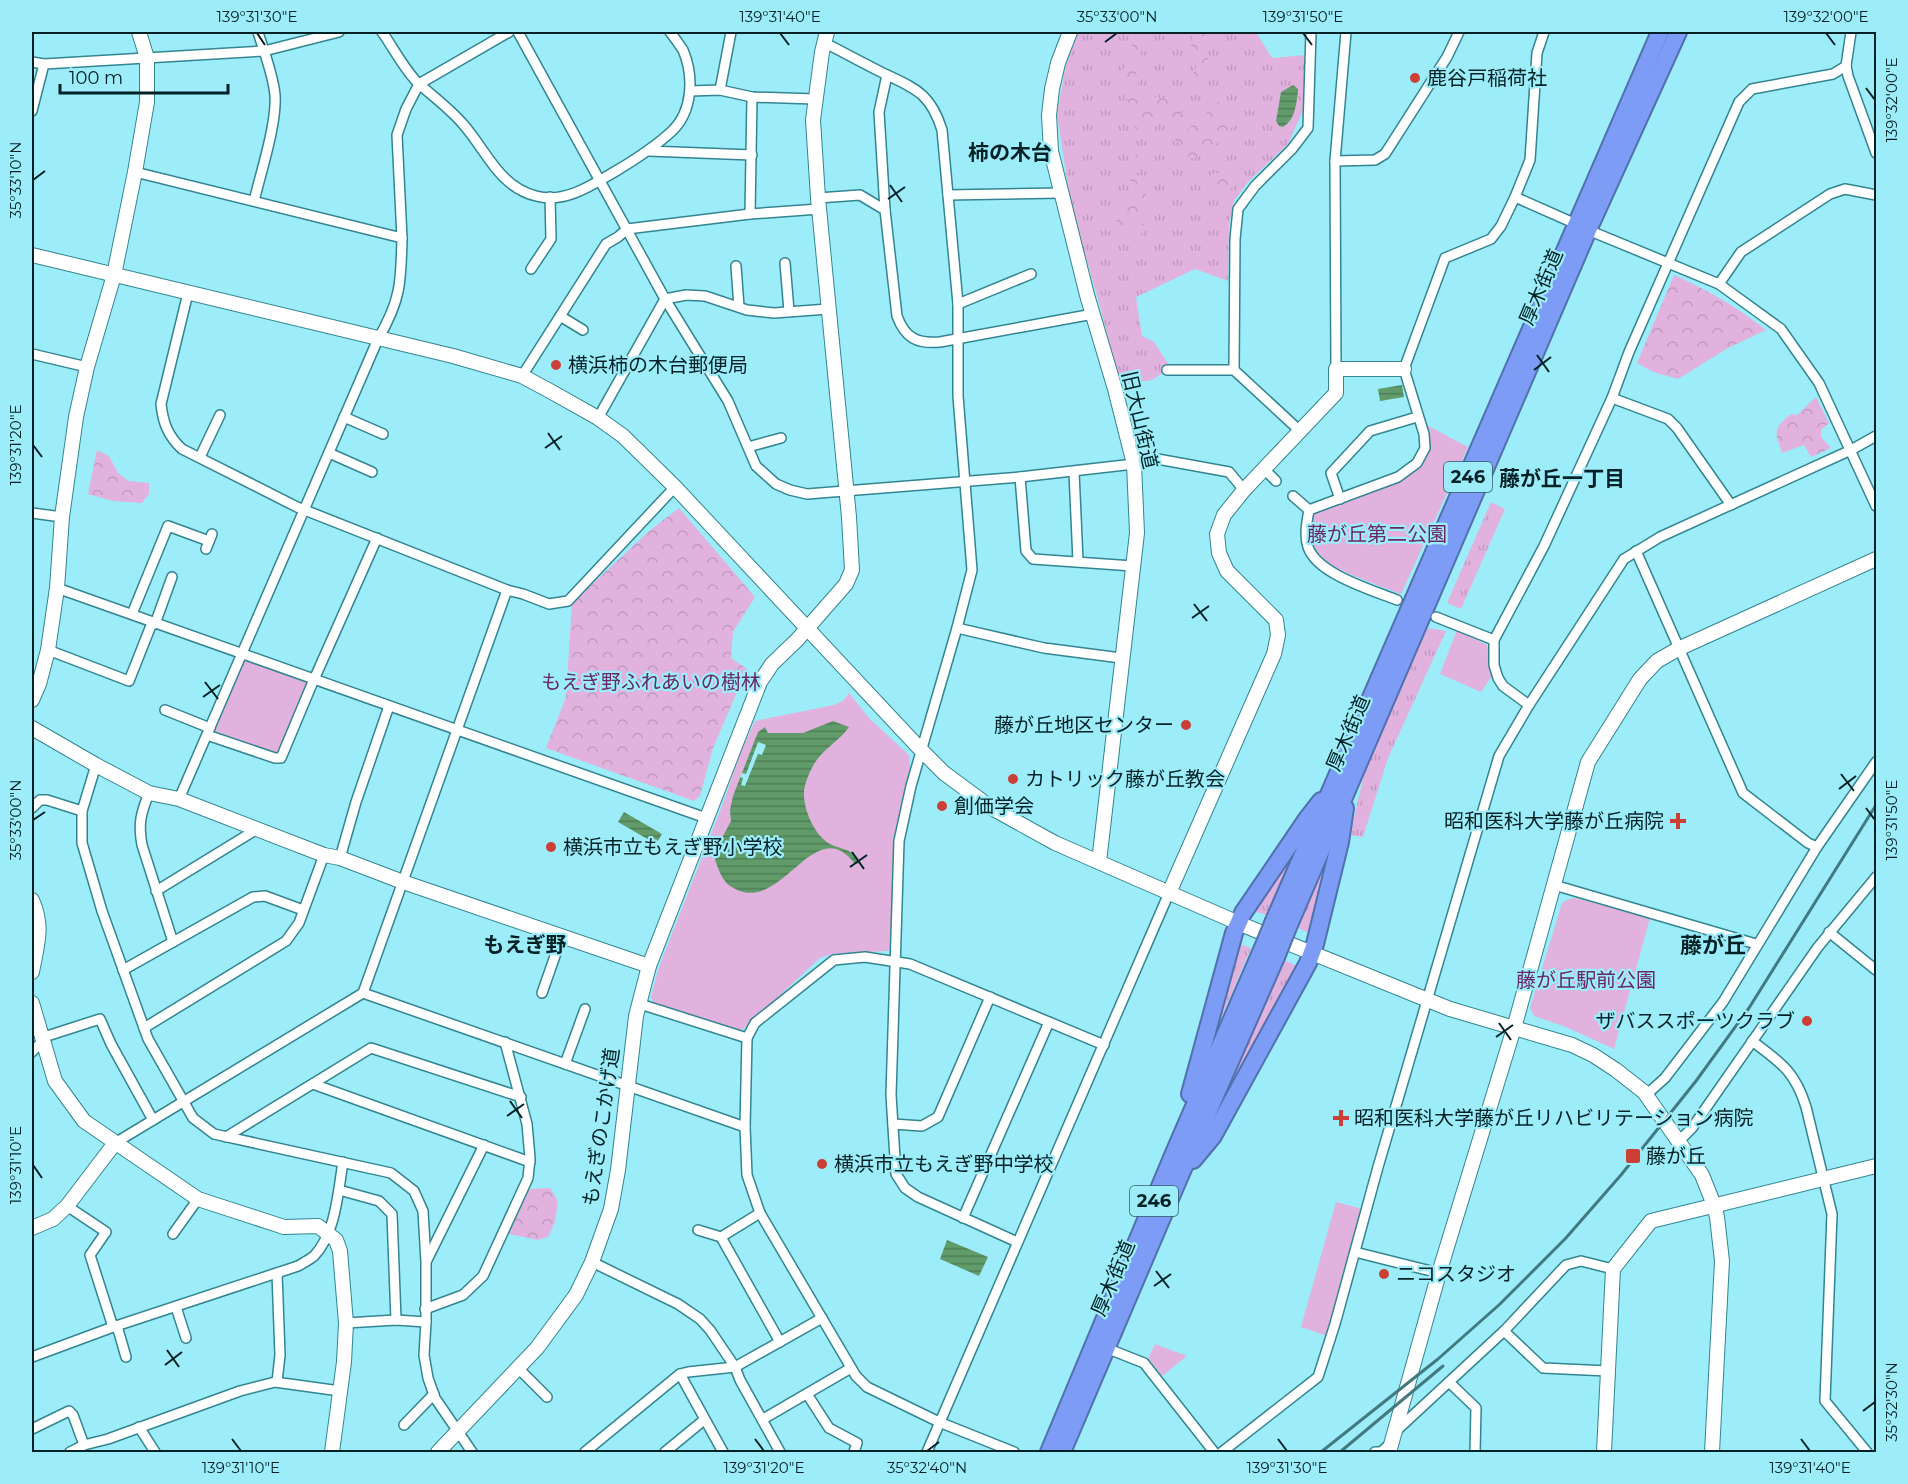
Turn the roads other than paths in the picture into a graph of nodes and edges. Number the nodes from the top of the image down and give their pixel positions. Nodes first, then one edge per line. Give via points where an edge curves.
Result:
1 (139, 32) edge
2 (258, 32) edge
3 (339, 32) edge
4 (382, 32) edge
5 (509, 32) edge
6 (518, 32) edge
7 (670, 32) edge
8 (731, 32) edge
9 (1070, 32) edge
10 (1311, 32) edge
11 (1346, 32) edge
12 (1459, 32) edge
13 (1544, 32) edge
14 (1660, 32) edge
15 (1678, 32) edge
16 (1688, 32) edge
17 (1851, 32) edge
18 (826, 37) edge
19 (264, 51) junction
20 (147, 58) junction
21 (32, 62) edge
22 (44, 64) junction
23 (1846, 66) junction
24 (887, 75) junction
25 (419, 84) junction
26 (720, 90) junction
27 (690, 91) junction
28 (752, 97) junction
29 (815, 99) junction
30 (32, 111) edge
31 (649, 151) junction
32 (1876, 153) edge
33 (752, 155) junction
34 (1335, 161) junction
35 (1618, 163) junction
36 (135, 172) junction
37 (599, 181) junction
38 (1061, 193) junction
39 (948, 195) junction
40 (1876, 195) edge
41 (550, 197) junction
42 (1515, 197) junction
43 (254, 201) junction
44 (819, 204) junction
45 (885, 210) junction
46 (750, 214) junction
47 (1582, 227) junction
48 (627, 229) junction
49 (402, 238) junction
50 (32, 255) edge
51 (1669, 263) junction
52 (784, 264) dead end
53 (736, 267) dead end
54 (531, 269) dead end
55 (1031, 274) dead end
56 (114, 275) junction
57 (1719, 284) junction
58 (188, 293) junction
59 (665, 299) junction
60 (958, 304) junction
61 (739, 307) junction
62 (828, 309) junction
63 (789, 311) junction
64 (1093, 314) junction
65 (560, 316) junction
66 (583, 330) dead end
67 (378, 339) junction
68 (959, 339) junction
69 (32, 354) edge
70 (87, 367) junction
71 (1336, 369) junction
72 (1404, 369) junction
73 (1167, 370) dead end
74 (1234, 370) junction
75 (522, 376) junction
76 (1612, 398) junction
77 (220, 415) dead end
78 (344, 417) junction
79 (1417, 417) junction
80 (598, 418) junction
81 (1300, 431) junction
82 (382, 434) dead end
83 (1876, 436) edge
84 (781, 438) dead end
85 (748, 447) junction
86 (1851, 450) junction
87 (329, 453) junction
88 (200, 458) junction
89 (1134, 464) junction
90 (1265, 470) junction
91 (372, 472) dead end
92 (1074, 472) junction
93 (1020, 477) junction
94 (965, 481) junction
95 (1276, 481) dead end
96 (675, 487) junction
97 (1244, 490) junction
98 (847, 491) junction
99 (1293, 496) dead end
100 (1340, 499) junction
101 (1731, 505) junction
102 (1876, 506) edge
103 (305, 510) junction
104 (1309, 510) junction
105 (32, 513) edge
106 (62, 517) junction
107 (377, 538) junction
108 (209, 541) dead end
109 (1636, 551) junction
110 (1876, 559) edge
111 (1078, 561) junction
112 (1133, 566) junction
113 (172, 577) dead end
114 (57, 588) junction
115 (507, 590) junction
116 (1397, 600) dead end
117 (132, 615) junction
118 (1436, 617) dead end
119 (153, 623) junction
120 (807, 627) junction
121 (957, 628) junction
122 (1494, 640) junction
123 (1678, 649) junction
124 (48, 650) junction
125 (242, 654) junction
126 (1121, 658) junction
127 (314, 680) junction
128 (32, 700) edge
129 (1529, 705) junction
130 (389, 706) junction
131 (165, 710) dead end
132 (32, 728) edge
133 (456, 729) junction
134 (208, 731) junction
135 (922, 751) junction
136 (1876, 762) edge
137 (96, 765) junction
138 (1342, 784) junction
139 (149, 793) junction
140 (179, 799) junction
141 (32, 808) edge
142 (82, 812) junction
143 (706, 818) junction
144 (257, 829) junction
145 (1817, 847) junction
146 (324, 855) junction
147 (340, 858) junction
148 (1099, 862) junction
149 (1875, 881) edge
150 (403, 882) junction
151 (1554, 885) junction
152 (156, 891) junction
153 (1169, 893) junction
154 (32, 900) edge
155 (303, 910) junction
156 (1239, 923) junction
157 (1829, 932) junction
158 (562, 936) junction
159 (172, 942) junction
160 (1756, 944) junction
161 (1269, 954) junction
162 (1312, 954) junction
163 (896, 962) junction
164 (649, 966) junction
165 (123, 970) junction
166 (1876, 970) edge
167 (32, 972) edge
168 (363, 993) junction
169 (542, 993) dead end
170 (990, 997) junction
171 (1428, 1000) junction
172 (32, 1003) edge
173 (640, 1004) junction
174 (585, 1010) dead end
175 (1049, 1022) junction
176 (144, 1028) junction
177 (1514, 1028) junction
178 (747, 1038) junction
179 (42, 1040) junction
180 (1752, 1041) junction
181 (505, 1042) junction
182 (1104, 1045) junction
183 (32, 1052) edge
184 (565, 1064) junction
185 (313, 1084) junction
186 (628, 1087) junction
187 (1646, 1095) junction
188 (521, 1097) junction
189 (183, 1102) junction
190 (153, 1120) junction
191 (893, 1124) junction
192 (745, 1127) junction
193 (226, 1137) junction
194 (1679, 1141) junction
195 (115, 1143) junction
196 (484, 1145) junction
197 (1173, 1153) junction
198 (343, 1162) junction
199 (530, 1162) junction
200 (1876, 1166) edge
201 (1824, 1179) junction
202 (1178, 1180) junction
203 (339, 1190) junction
204 (198, 1199) junction
205 (1714, 1205) junction
206 (67, 1206) junction
207 (760, 1213) junction
208 (963, 1218) junction
209 (32, 1228) edge
210 (698, 1230) dead end
211 (328, 1233) junction
212 (173, 1234) dead end
213 (721, 1238) junction
214 (1017, 1242) junction
215 (1355, 1252) junction
216 (426, 1262) junction
217 (592, 1262) junction
218 (1612, 1269) junction
219 (277, 1273) junction
220 (1439, 1273) junction
221 (176, 1306) junction
222 (425, 1309) junction
223 (822, 1318) junction
224 (396, 1320) junction
225 (426, 1322) junction
226 (346, 1323) junction
227 (115, 1327) junction
228 (1504, 1331) junction
229 (186, 1338) dead end
230 (780, 1342) junction
231 (1107, 1348) junction
232 (32, 1357) edge
233 (126, 1357) dead end
234 (735, 1367) junction
235 (518, 1368) junction
236 (851, 1368) junction
237 (1608, 1371) junction
238 (680, 1374) junction
239 (277, 1382) junction
240 (1449, 1382) junction
241 (340, 1391) junction
242 (434, 1394) junction
243 (807, 1394) junction
244 (547, 1398) dead end
245 (763, 1419) junction
246 (704, 1420) junction
247 (939, 1422) junction
248 (404, 1425) dead end
249 (139, 1427) junction
250 (32, 1429) edge
251 (457, 1432) junction
252 (1392, 1442) edge
253 (84, 1444) junction
254 (70, 1452) edge
255 (155, 1452) edge
256 (333, 1452) edge
257 (438, 1452) edge
258 (472, 1452) edge
259 (585, 1452) edge
260 (665, 1452) edge
261 (723, 1452) edge
262 (780, 1452) edge
263 (854, 1452) edge
264 (927, 1452) edge
265 (1014, 1452) edge
266 (1049, 1452) edge
267 (1062, 1452) edge
268 (1214, 1452) edge
269 (1222, 1452) edge
270 (1375, 1452) edge
271 (1475, 1452) edge
272 (1604, 1452) edge
273 (1712, 1452) edge
274 (1866, 1452) edge

1 - 20 street
2 - 19 street
3 - 19 street
4 - 25 street
5 - 25 street
6 - 37 street
7 - 27 street via 687,63
8 - 26 street
9 - 38 street, 旧大山街道 via 1058,63 1049,115
10 - 74 street via 1308,128 1238,209
11 - 34 street
12 - 34 street via 1385,154 1376,160
13 - 42 street via 1537,53 1530,160
14 - 47 highway, 厚木街道 / 246
15 - 35 highway, 厚木街道 / 246
16 - 35 highway, 246
17 - 23 street
18 - 24 street
18 - 29 street, もえぎのこかげ道
19 - 20 street
19 - 43 street via 275,94 275,111
20 - 22 street
20 - 36 street via 147,102
21 - 22 street
22 - 30 street
23 - 32 street
23 - 51 street via 1833,74 1752,89 1739,102
24 - 39 street via 920,92 937,115
24 - 45 street via 879,112
25 - 41 street via 451,110 516,189
25 - 49 street via 397,135
26 - 27 street
26 - 28 street
27 - 31 street via 674,130
28 - 29 street
28 - 33 street
29 - 44 street, もえぎのこかげ道
31 - 33 street
31 - 37 street
33 - 46 street
34 - 71 street
35 - 47 highway, 厚木街道 / 246
36 - 43 street
36 - 56 street
37 - 41 street via 560,198
37 - 48 street
38 - 39 street
38 - 64 street, 旧大山街道
39 - 60 street
40 - 57 street via 1845,189 1830,194 1741,252
41 - 54 street via 551,239 540,247
42 - 47 street
42 - 72 street via 1491,239 1445,258
43 - 49 street
44 - 45 street via 860,195
44 - 46 street
44 - 62 street, もえぎのこかげ道
45 - 68 street via 901,327 926,343
46 - 48 street
47 - 51 street
47 - 138 highway, 厚木街道 / 246
48 - 59 street
48 - 65 street via 606,244
49 - 67 street via 401,285 395,308
50 - 56 street
51 - 57 street
51 - 76 street
52 - 63 street
53 - 61 street
55 - 60 street
56 - 58 street
56 - 70 street
57 - 86 street via 1789,338 1819,383
58 - 67 street
58 - 88 street via 161,404 162,417 173,441
59 - 61 street via 705,296
59 - 80 street
59 - 85 street via 728,401
60 - 68 street
61 - 63 street via 761,312
62 - 63 street
62 - 98 street, もえぎのこかげ道
64 - 68 street
64 - 89 street, 旧大山街道
65 - 66 street
65 - 75 street
67 - 75 street
67 - 78 street
68 - 94 street via 958,396
69 - 70 street
70 - 106 street
71 - 72 street
71 - 81 street via 1335,393
72 - 79 street
73 - 74 street
74 - 81 street
75 - 80 street
76 - 101 street via 1668,419
76 - 122 street via 1544,546
77 - 88 street
78 - 82 street
78 - 87 street
79 - 100 street via 1370,431 1331,473
79 - 100 street via 1425,448 1417,463 1398,477
80 - 96 street via 623,436
81 - 90 street
83 - 86 street
84 - 85 street
85 - 98 street via 756,466 776,484 807,494
86 - 101 street
86 - 102 street
87 - 91 street via 358,461
87 - 103 street
88 - 103 street
89 - 92 street
89 - 97 street via 1141,458 1152,458 1229,472
89 - 112 street, 旧大山街道 via 1137,533
90 - 95 street
90 - 97 street
92 - 93 street
92 - 111 street
93 - 94 street
93 - 111 street via 1026,551 1033,560
94 - 98 street
94 - 121 street via 972,570
96 - 115 street via 568,601 549,604
96 - 120 street
97 - 153 street via 1224,514 1217,534 1218,553 1227,571 1276,620 1278,635 1274,654
98 - 120 street, もえぎのこかげ道 via 852,570 846,584
99 - 104 street
100 - 104 street
101 - 109 street
103 - 107 street
103 - 125 street
104 - 116 street via 1308,547 1318,562
105 - 106 street
106 - 114 street
107 - 115 street
107 - 127 street
108 - 117 street via 168,526
109 - 123 street
109 - 129 street via 1624,559
110 - 123 street
111 - 112 street
112 - 126 street, 旧大山街道
113 - 119 street
114 - 117 street
114 - 124 street
115 - 133 street
117 - 119 street
118 - 122 street
119 - 124 street via 129,681
119 - 125 street
120 - 135 street
120 - 143 street, もえぎのこかげ道 via 771,664 760,682
121 - 126 street via 1044,648
121 - 135 street
122 - 129 street via 1498,678
123 - 145 street via 1743,793
123 - 151 street via 1657,661 1640,679 1587,762
124 - 128 street
125 - 127 street
125 - 134 street
126 - 148 street, 旧大山街道
127 - 130 street
127 - 134 street via 281,758
129 - 171 street via 1499,756
130 - 133 street
130 - 147 street
131 - 134 street
132 - 137 street
133 - 143 street
133 - 150 street
134 - 140 street
135 - 148 street via 990,807
135 - 163 street via 899,840
136 - 145 street
137 - 139 street
137 - 142 street
138 - 156 highway via 1307,819
138 - 161 highway, 厚木街道 / 246, bridge
138 - 162 highway via 1340,842
139 - 140 street
139 - 152 street via 141,812 140,831
140 - 144 street
141 - 142 street via 40,800 47,800
142 - 165 street via 82,843
143 - 164 street, もえぎのこかげ道
144 - 146 street
144 - 152 street
145 - 160 street
146 - 147 street
146 - 155 street
147 - 150 street
148 - 153 street
149 - 157 street
150 - 158 street
150 - 168 street
151 - 160 street
151 - 177 street
152 - 159 street
153 - 156 street
153 - 182 street
154 - 167 street via 40,929
155 - 159 street via 265,896 253,897
155 - 176 street via 286,941
156 - 162 street
156 - 197 highway
157 - 166 street
157 - 180 street
158 - 164 street
158 - 169 street
159 - 165 street
160 - 187 street via 1723,1002 1665,1078
161 - 197 highway, 厚木街道 / 246
161 - 202 highway, 厚木街道 / 246
162 - 171 street
162 - 202 highway via 1213,1136
163 - 170 street via 910,964
163 - 178 street via 865,957 834,960 755,1023
163 - 191 street
164 - 173 street, もえぎのこかげ道
165 - 176 street
168 - 181 street
168 - 189 street
170 - 175 street
170 - 191 street via 938,1118 922,1126
171 - 177 street
171 - 215 street
172 - 179 street
173 - 178 street
173 - 186 street, もえぎのこかげ道
174 - 184 street
175 - 182 street
175 - 208 street
176 - 189 street
177 - 187 street via 1565,1042 1593,1055
177 - 220 street
178 - 192 street
179 - 183 street
179 - 190 street via 100,1019
179 - 195 street via 55,1082 84,1121
180 - 194 street
180 - 201 street via 1791,1072 1802,1091
181 - 184 street
181 - 188 street
182 - 214 street
184 - 186 street
185 - 188 street via 371,1048
185 - 193 street
185 - 196 street
186 - 192 street
186 - 217 street, もえぎのこかげ道 via 611,1209
187 - 194 street
188 - 199 street via 528,1124
189 - 190 street
189 - 193 street via 204,1128
190 - 195 street
191 - 208 street via 896,1174 904,1188
192 - 207 street via 747,1175
193 - 198 street
194 - 205 street via 1702,1175
195 - 204 street
195 - 206 street
196 - 199 street
196 - 216 street
197 - 266 highway, 厚木街道 / 246
198 - 203 street
198 - 216 street via 391,1173 414,1191 423,1211
199 - 222 street via 528,1178 483,1276 463,1295
200 - 201 street
201 - 205 street
201 - 274 street via 1832,1214 1825,1401
202 - 231 highway, 厚木街道 / 246
203 - 211 street
203 - 224 street via 379,1201 392,1214
204 - 211 street via 284,1227 318,1226
204 - 212 street
205 - 218 street via 1651,1221
205 - 273 street via 1722,1261
206 - 209 street via 53,1219
206 - 227 street via 106,1232 90,1255
207 - 213 street
207 - 223 street
208 - 214 street
210 - 213 street
211 - 219 street via 314,1256
211 - 226 street via 340,1251
213 - 230 street
214 - 247 street
215 - 220 street
215 - 269 street via 1318,1377
216 - 222 street
217 - 234 street via 690,1311 711,1330
217 - 235 street, もえぎのこかげ道 via 570,1305
218 - 228 street via 1581,1261 1566,1265
218 - 237 street
219 - 221 street
219 - 239 street
220 - 252 street
221 - 227 street
221 - 229 street
222 - 225 street
223 - 230 street
223 - 236 street
224 - 225 street
224 - 226 street
225 - 242 street via 424,1355
226 - 241 street
227 - 232 street
227 - 233 street
228 - 237 street via 1543,1368
228 - 240 street
230 - 234 street
231 - 267 highway, 厚木街道 / 246
231 - 268 street via 1144,1363
234 - 238 street
234 - 245 street
235 - 244 street
235 - 251 street, もえぎのこかげ道
236 - 243 street
236 - 247 street via 867,1387
237 - 272 street
238 - 246 street
238 - 259 street
239 - 241 street
239 - 249 street
240 - 252 street
240 - 271 street via 1476,1408
241 - 256 street
242 - 248 street
242 - 251 street
243 - 245 street
243 - 263 street via 829,1428 857,1443
245 - 262 street
246 - 260 street
246 - 261 street
247 - 264 street
247 - 265 street
249 - 253 street
249 - 255 street
250 - 253 street via 69,1411
251 - 257 street, もえぎのこかげ道
251 - 258 street
252 - 270 street via 1381,1452
253 - 254 street

